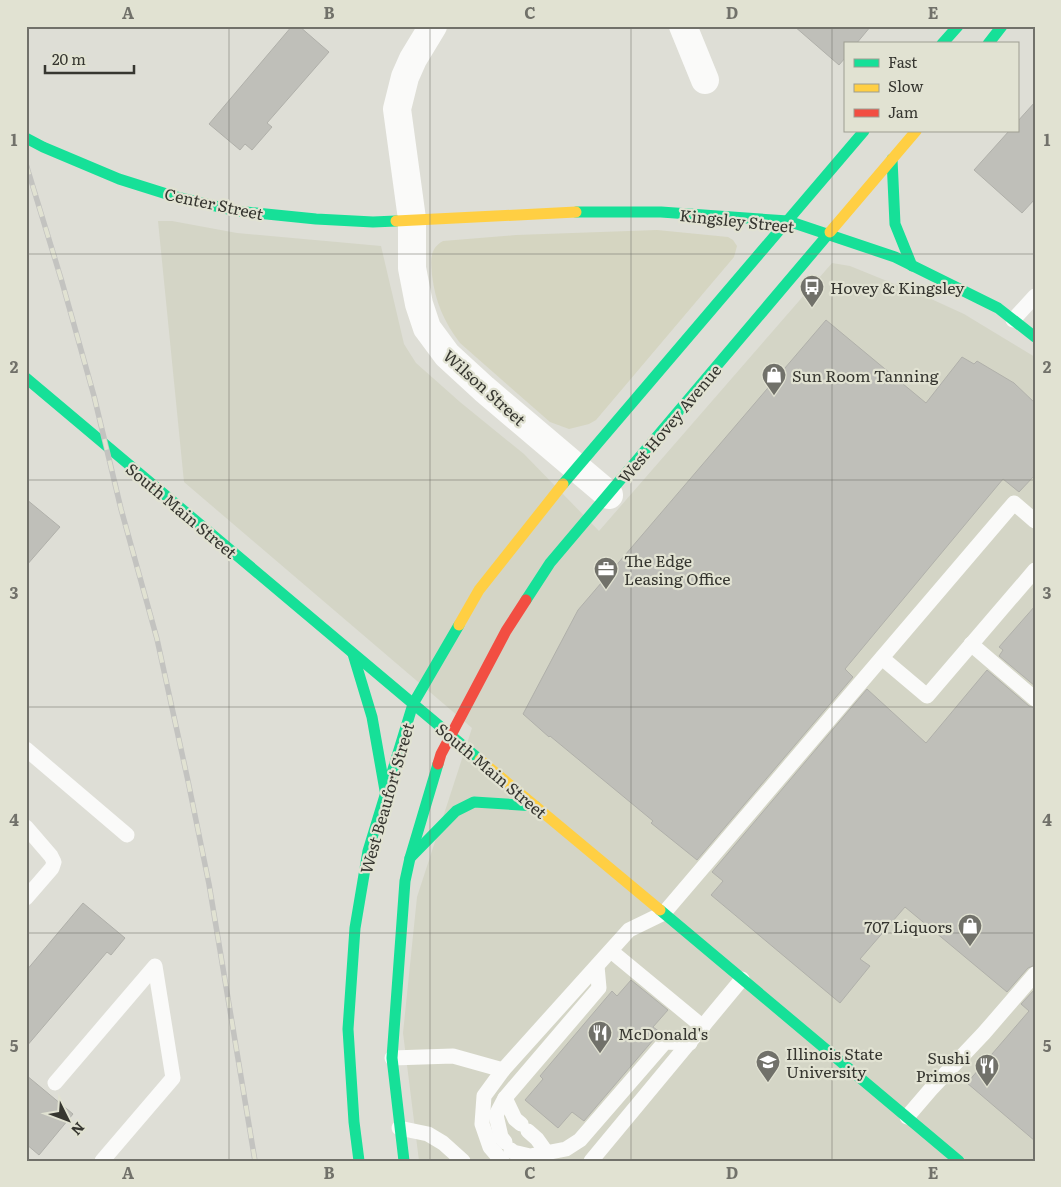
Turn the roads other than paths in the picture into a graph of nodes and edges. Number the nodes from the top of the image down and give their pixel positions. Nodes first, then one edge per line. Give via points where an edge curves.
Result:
1 (433, 26) edge
2 (683, 26) edge
3 (958, 26) edge
4 (1002, 26) edge
5 (944, 42) edge
6 (990, 42) edge
7 (705, 80) dead end
8 (863, 132) edge
9 (915, 132) edge
10 (26, 138) edge
11 (892, 159) junction
12 (412, 220) junction
13 (788, 221) junction
14 (828, 235) junction
15 (912, 266) junction
16 (1035, 296) edge
17 (1013, 320) junction
18 (1035, 337) edge
19 (26, 378) edge
20 (577, 467) junction
21 (608, 495) junction
22 (1035, 521) edge
23 (1035, 570) edge
24 (971, 644) junction
25 (353, 654) junction
26 (882, 658) junction
27 (1035, 699) edge
28 (413, 704) junction
29 (450, 735) junction
30 (26, 748) edge
31 (386, 796) junction
32 (535, 806) junction
33 (26, 828) edge
34 (127, 836) dead end
35 (410, 858) junction
36 (26, 898) edge
37 (664, 913) junction
38 (611, 951) junction
39 (597, 966) junction
40 (1035, 974) edge
41 (742, 978) junction
42 (703, 1026) junction
43 (690, 1042) junction
44 (392, 1058) junction
45 (503, 1070) junction
46 (55, 1084) dead end
47 (505, 1098) junction
48 (907, 1117) junction
49 (398, 1128) junction
50 (506, 1151) edge
51 (547, 1153) junction
52 (942, 1156) edge
53 (102, 1161) edge
54 (359, 1161) edge
55 (404, 1161) edge
56 (464, 1161) edge
57 (591, 1161) edge
58 (959, 1161) edge

1 - 12 street, Wilson Street via 405,77 397,109
2 - 7 street
3 - 5 main road
4 - 6 main road
8 - 13 main road
9 - 11 main road, West Hovey Avenue
10 - 12 main road, Center Street via 119,179 236,211 373,222
11 - 14 main road, West Hovey Avenue
11 - 15 main road via 895,224
12 - 13 main road, Kingsley Street via 568,212 661,212
12 - 20 street, Wilson Street via 412,268 419,304 428,328 446,355
13 - 14 main road, Kingsley Street
13 - 20 main road
14 - 15 main road, Kingsley Street
14 - 21 main road, West Hovey Avenue
15 - 17 main road, Kingsley Street via 998,308
16 - 17 lane
17 - 18 main road, Kingsley Street
19 - 25 main road, South Main Street
20 - 21 street, Wilson Street
20 - 28 main road via 479,590
21 - 29 main road, West Hovey Avenue via 550,563 506,631
22 - 26 lane via 1014,503
23 - 24 lane
24 - 26 lane via 927,696
24 - 27 lane
25 - 28 main road, South Main Street
25 - 31 main road via 372,717
26 - 37 lane
28 - 29 main road, South Main Street
28 - 31 main road, West Beaufort Street
29 - 32 main road, South Main Street
29 - 35 main road via 441,754
30 - 34 lane
31 - 54 main road, West Beaufort Street via 368,851 355,928 348,1029
32 - 35 main road via 474,802 456,811
32 - 37 main road, South Main Street
33 - 36 lane via 54,862
35 - 44 main road via 405,881
37 - 38 lane via 629,930
37 - 41 main road, South Main Street
38 - 39 lane
38 - 42 lane
39 - 45 lane
39 - 47 lane via 599,988
40 - 48 lane
41 - 42 lane
41 - 48 main road, South Main Street
42 - 43 lane
43 - 51 lane via 665,1042 580,1140 566,1149
43 - 57 lane
44 - 45 lane via 453,1056
44 - 49 main road
45 - 50 lane via 484,1096 482,1124 490,1147
46 - 53 lane via 155,966 173,1078
47 - 50 lane via 496,1115
47 - 51 lane via 515,1119
48 - 52 main road, South Main Street
49 - 55 main road
49 - 56 lane via 428,1134
50 - 51 lane via 530,1156
52 - 58 main road, South Main Street

